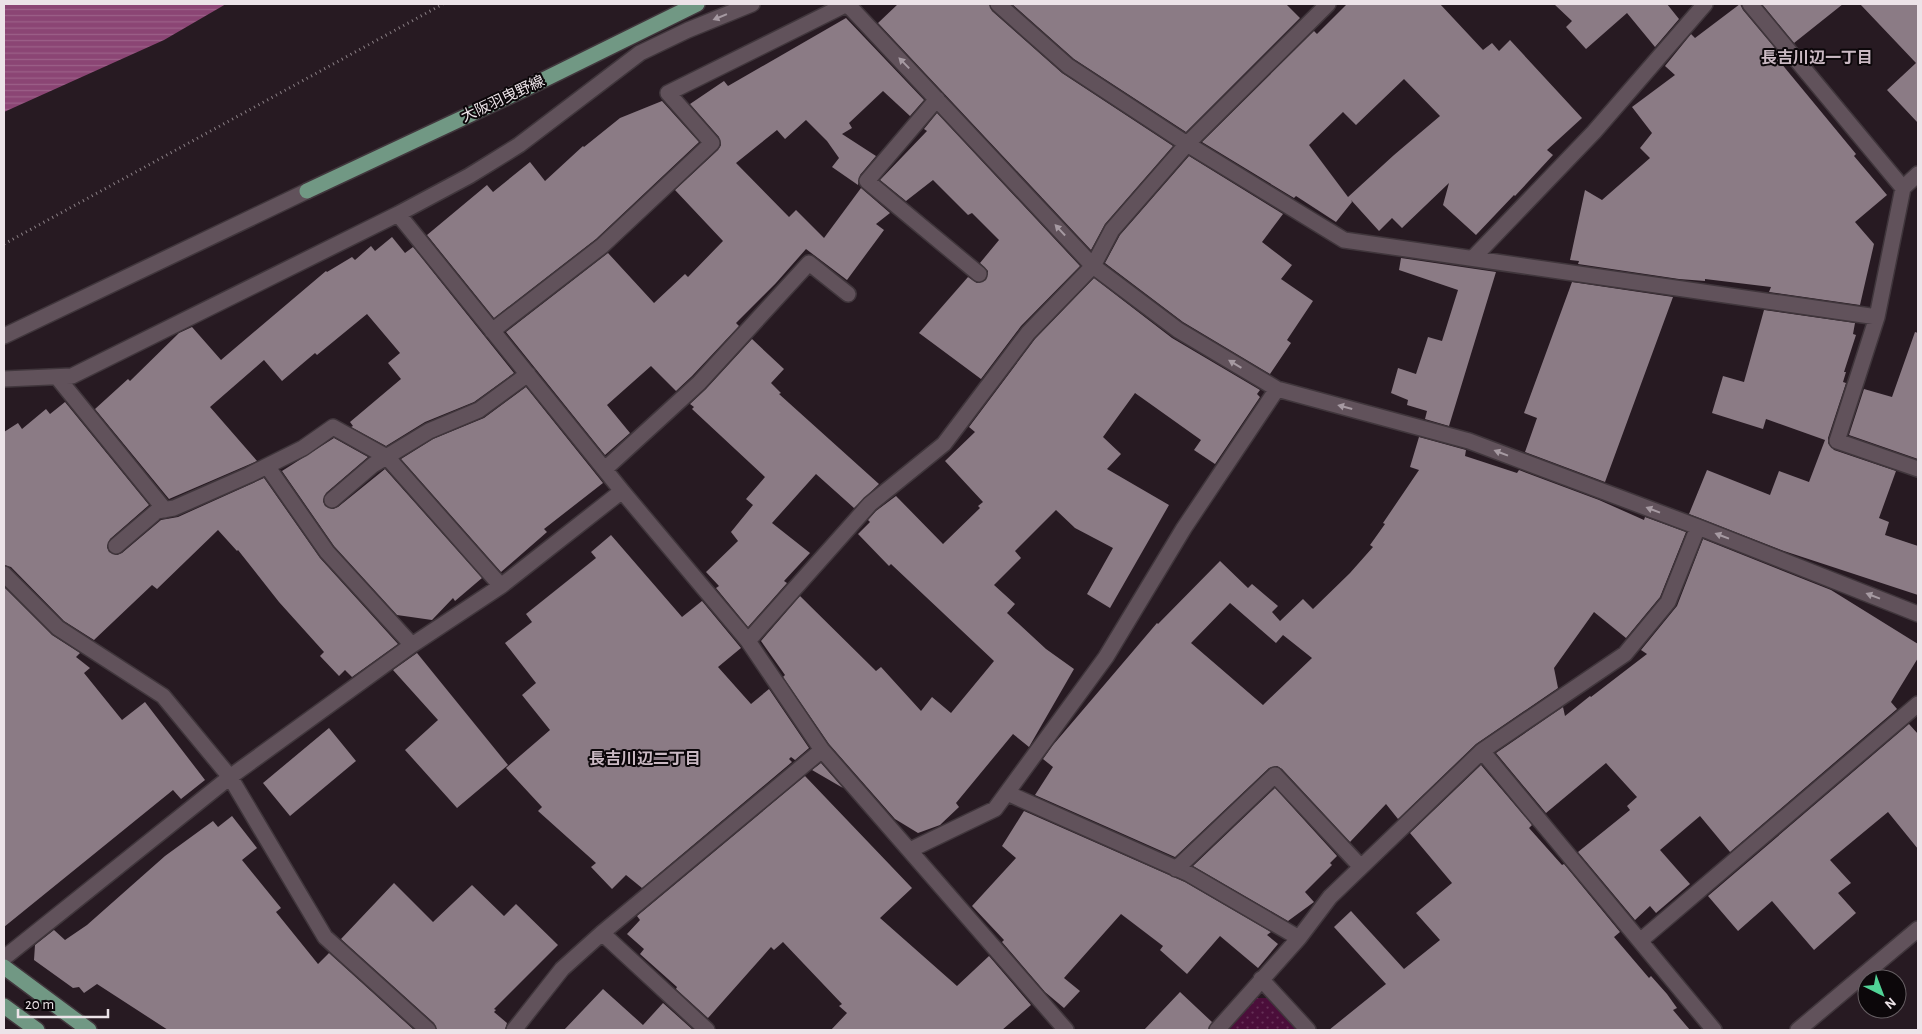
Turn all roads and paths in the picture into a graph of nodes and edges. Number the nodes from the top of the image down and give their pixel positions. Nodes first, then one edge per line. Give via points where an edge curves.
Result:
1 (443, 4) edge
2 (697, 4) edge
3 (703, 4) edge
4 (752, 4) edge
5 (844, 4) edge
6 (998, 4) edge
7 (1328, 4) edge
8 (1705, 4) edge
9 (1750, 4) edge
10 (688, 30) junction
11 (937, 99) junction
12 (1187, 144) junction
13 (1918, 174) edge
14 (1903, 188) junction
15 (307, 191) joint
16 (398, 214) junction
17 (4, 244) edge
18 (1473, 258) junction
19 (1093, 266) junction
20 (978, 274) dead end
21 (848, 294) dead end
22 (1877, 317) junction
23 (492, 331) junction
24 (4, 336) edge
25 (528, 374) junction
26 (57, 377) junction
27 (4, 379) edge
28 (1277, 389) junction
29 (387, 457) junction
30 (267, 466) junction
31 (605, 469) junction
32 (1918, 469) edge
33 (622, 491) junction
34 (332, 500) dead end
35 (165, 510) junction
36 (1698, 527) junction
37 (116, 546) dead end
38 (4, 574) edge
39 (501, 586) junction
40 (1918, 614) edge
41 (748, 641) junction
42 (412, 646) junction
43 (1918, 704) edge
44 (822, 750) junction
45 (1482, 751) junction
46 (230, 777) junction
47 (1007, 793) junction
48 (910, 850) junction
49 (1361, 867) junction
50 (1176, 869) junction
51 (1918, 929) edge
52 (602, 933) junction
53 (1299, 938) junction
54 (1640, 941) junction
55 (4, 958) edge
56 (4, 967) edge
57 (1261, 979) junction
58 (4, 1006) edge
59 (37, 1030) edge
60 (89, 1030) edge
61 (428, 1030) edge
62 (514, 1030) edge
63 (708, 1030) edge
64 (1066, 1030) edge
65 (1216, 1030) edge
66 (1308, 1030) edge
67 (1714, 1030) edge
68 (1798, 1030) edge

1 - 17 path
2 - 15 main road, 大阪羽曳野線
3 - 10 street
4 -> 10 street
11 -> 5 street
5 - 23 street via 668,93 712,144 602,246
6 - 12 street via 1068,66
7 - 12 street
8 - 18 street via 1594,132
9 - 14 street
10 - 16 street via 640,53 519,145
19 -> 11 street
11 - 20 street via 867,181
12 - 18 street via 1344,240
12 - 19 street via 1112,230
13 - 14 street
14 - 22 street
15 - 24 street
16 - 23 street
16 - 26 street via 72,376
18 - 22 street
28 -> 19 street via 1178,330
19 - 41 street via 1028,333 944,444 870,504
21 - 31 street via 809,262 699,383
22 - 32 street via 1836,441
23 - 25 street
25 - 29 street via 479,410 429,431
25 - 31 street
26 - 27 street
26 - 35 street
36 -> 28 street via 1469,441
28 - 47 street via 1184,528 1106,657
29 - 30 street via 333,427 303,448
29 - 34 street
29 - 39 street
30 - 35 street
30 - 42 street via 328,552
31 - 33 street
33 - 39 street
33 - 41 street
35 - 37 street via 156,512
40 -> 36 street
36 - 45 street via 1668,602 1625,654
38 - 46 street via 58,628 163,696
39 - 42 street
41 - 44 street
42 - 46 street
43 - 54 street
44 - 48 street
44 - 52 street
45 - 49 street
45 - 54 street
46 - 55 street
46 - 61 street via 325,937
47 - 48 street via 995,809
47 - 50 street
48 - 64 street
49 - 50 street via 1275,775
49 - 53 street via 1330,897
50 - 53 street
51 - 68 street
52 - 62 street via 562,969
52 - 63 street
53 - 57 street
54 - 67 street
56 - 60 main road
57 - 65 street
57 - 66 street
58 - 59 main road

